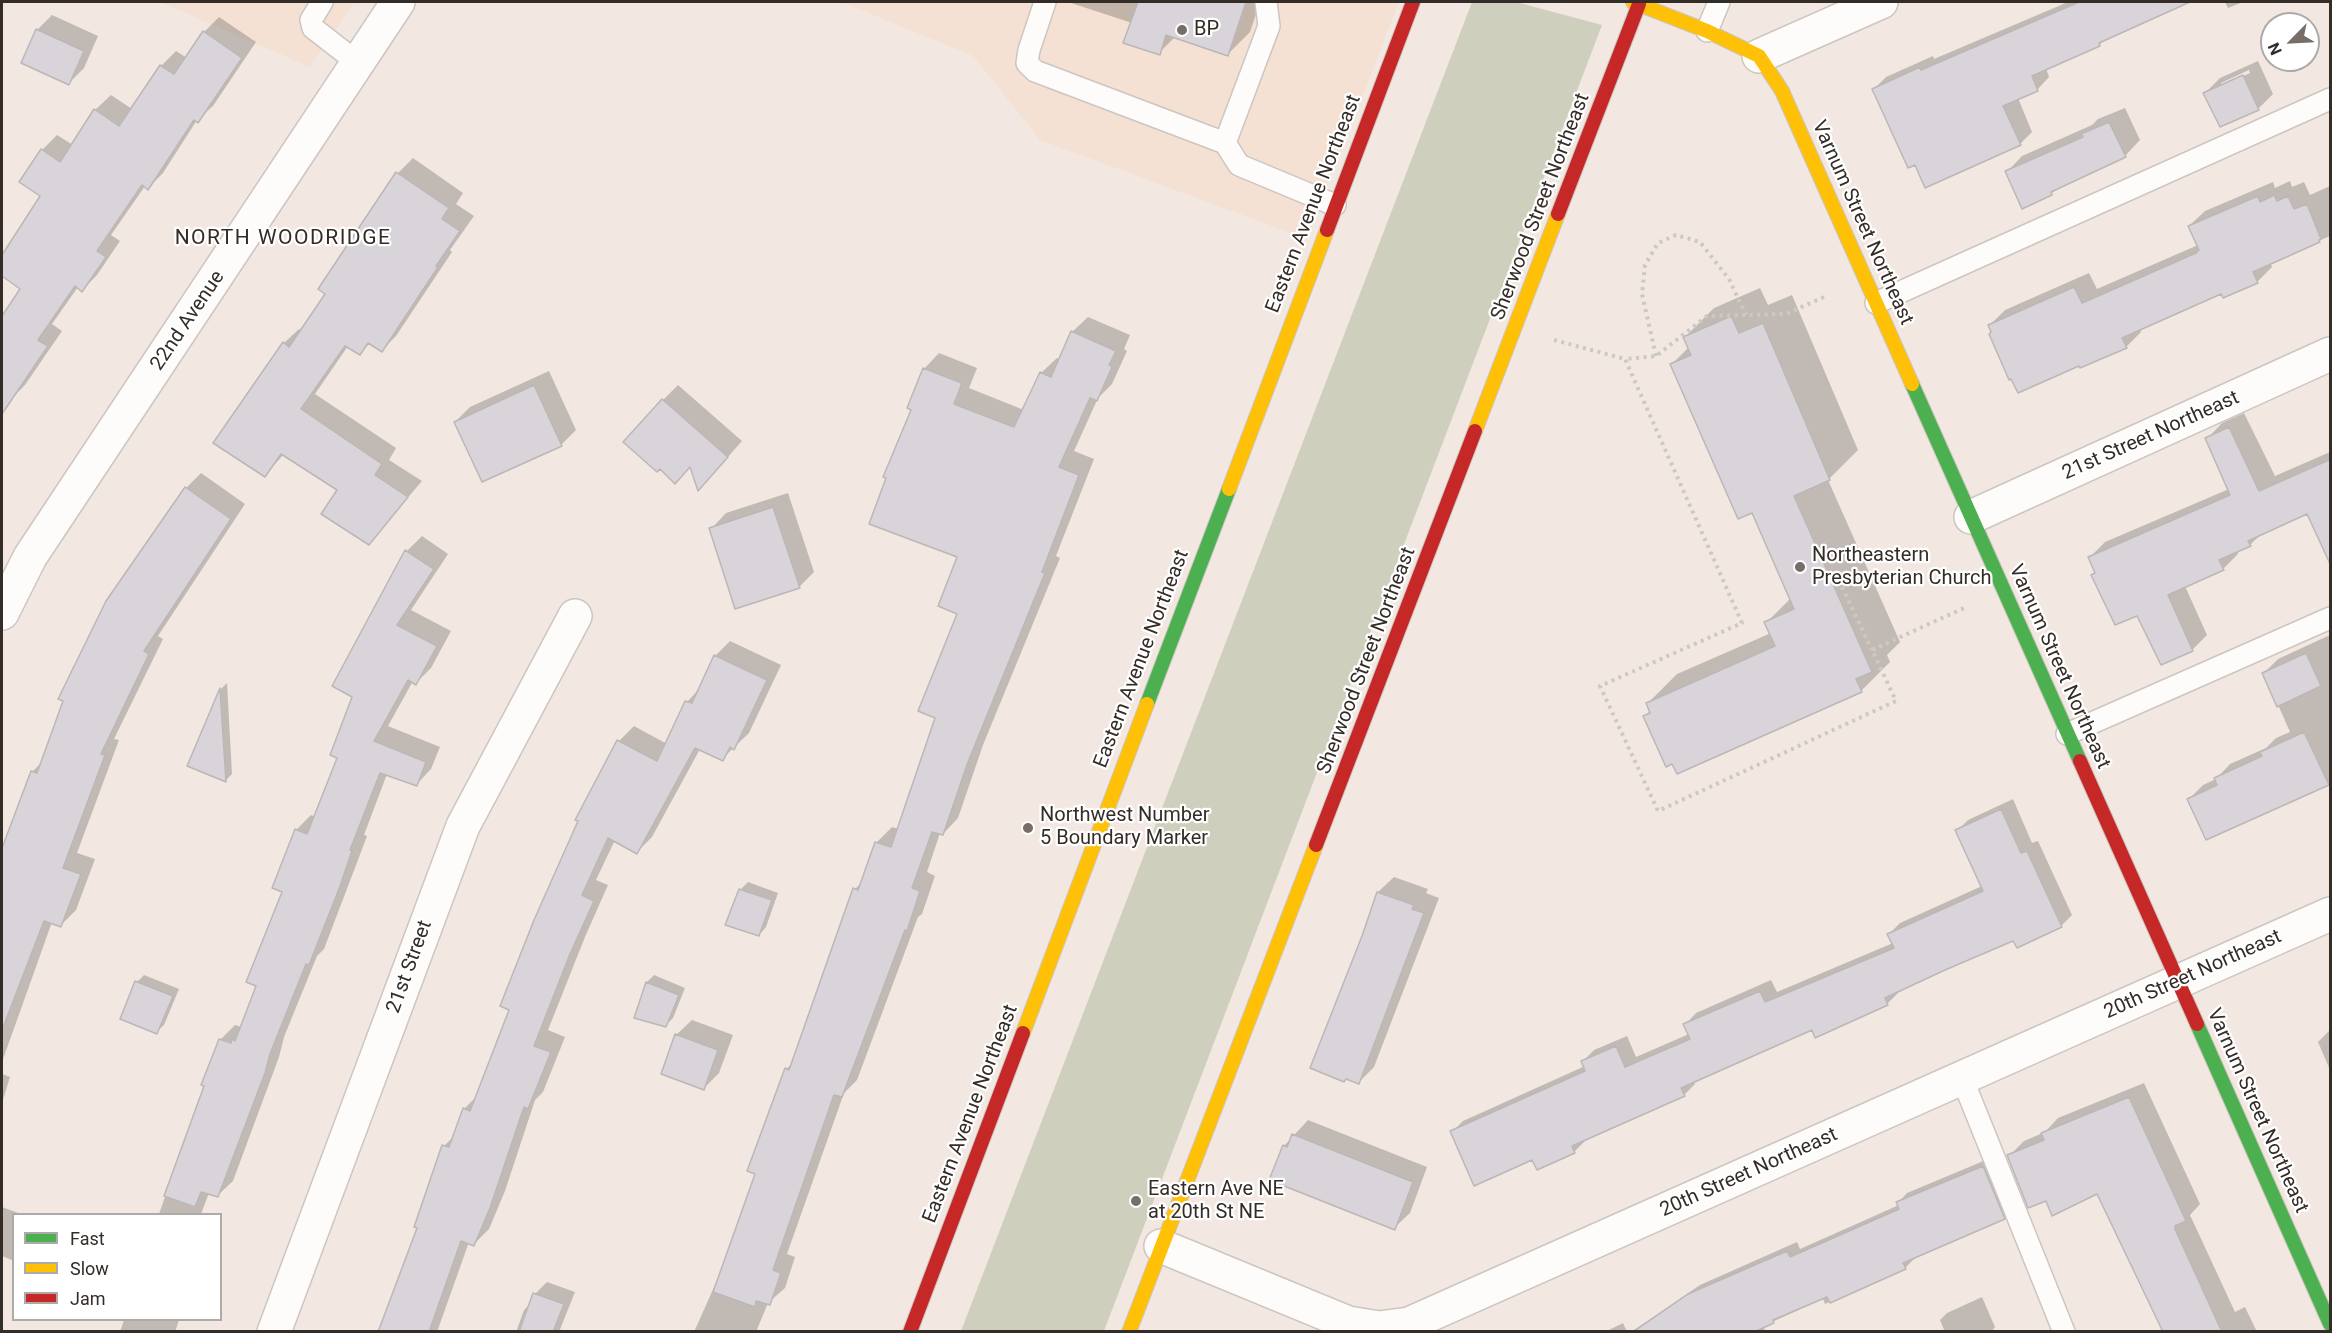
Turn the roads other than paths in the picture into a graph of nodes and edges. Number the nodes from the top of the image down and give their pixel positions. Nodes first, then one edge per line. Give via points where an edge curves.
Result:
1 (322, 2) edge
2 (398, 2) edge
3 (1045, 2) edge
4 (1266, 2) edge
5 (1413, 2) edge
6 (1719, 2) edge
7 (1881, 2) edge
8 (1636, 3) edge
9 (1707, 31) junction
10 (1759, 56) junction
11 (358, 63) junction
12 (2331, 99) edge
13 (1225, 143) junction
14 (1335, 205) junction
15 (1876, 303) junction
16 (2331, 354) edge
17 (1971, 517) junction
18 (2, 614) edge
19 (575, 616) dead end
20 (2331, 618) edge
21 (2067, 734) junction
22 (2331, 914) edge
23 (2178, 982) junction
24 (1962, 1078) junction
25 (1161, 1246) junction
26 (2331, 1324) edge
27 (2063, 1331) edge
28 (274, 1332) edge
29 (910, 1332) edge
30 (1129, 1332) edge

1 - 11 lane via 312,20 313,28
2 - 11 street, 22nd Avenue
3 - 13 lane via 1027,63 1035,71
4 - 13 lane via 1269,26
5 - 14 street, Eastern Avenue Northeast
6 - 9 lane
7 - 10 street
8 - 9 street
8 - 25 street, Sherwood Street Northeast via 1393,649
9 - 10 street
10 - 15 street, Varnum Street Northeast via 1782,91
11 - 18 street, 22nd Avenue via 30,557
12 - 15 lane
13 - 14 lane via 1239,165
14 - 29 street, Eastern Avenue Northeast
15 - 17 street, Varnum Street Northeast
16 - 17 street, 21st Street Northeast
17 - 21 street, Varnum Street Northeast
19 - 28 street, 21st Street via 463,826
20 - 21 lane
21 - 23 street, Varnum Street Northeast
22 - 23 street, 20th Street Northeast
23 - 24 street, 20th Street Northeast
23 - 26 street, Varnum Street Northeast
24 - 25 street, 20th Street Northeast via 1424,1318 1394,1327 1348,1323
24 - 27 lane
25 - 30 street, Sherwood Street Northeast

